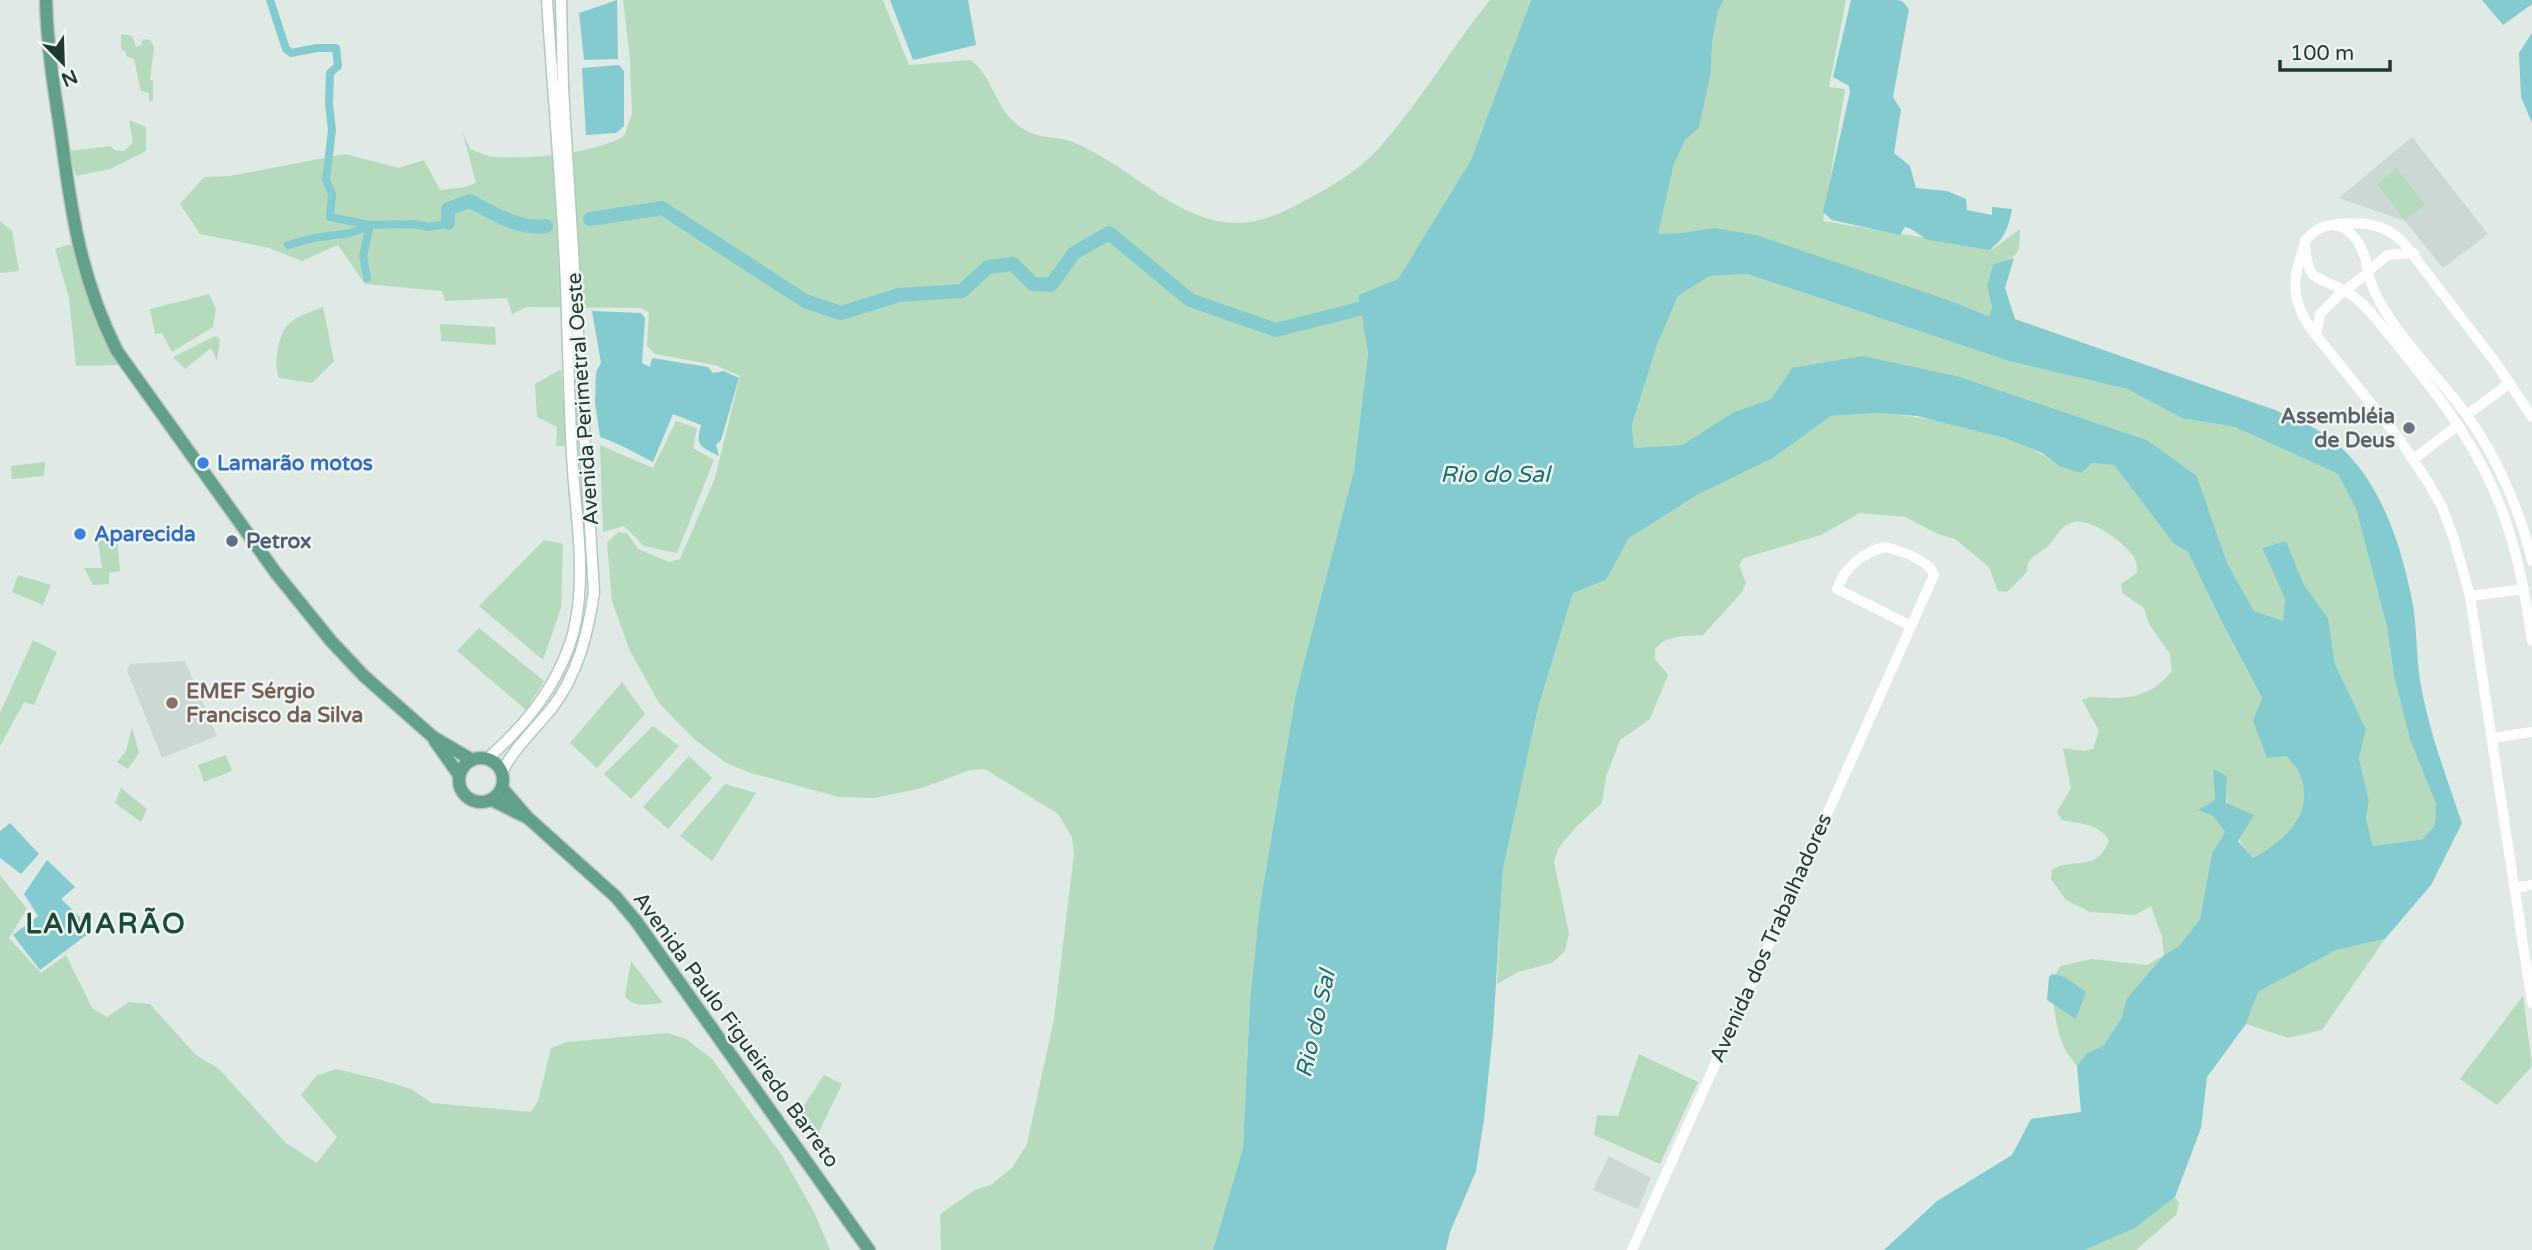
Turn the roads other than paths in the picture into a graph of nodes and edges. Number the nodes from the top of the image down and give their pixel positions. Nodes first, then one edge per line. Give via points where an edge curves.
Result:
1 (43, 0) edge
2 (547, 0) edge
3 (561, 0) edge
4 (2330, 225) junction
5 (2305, 244) junction
6 (2414, 253) junction
7 (2368, 272) junction
8 (2344, 290) junction
9 (2316, 334) junction
10 (2510, 383) junction
11 (2467, 415) junction
12 (2532, 417) edge
13 (2458, 425) junction
14 (2414, 459) junction
15 (2532, 561) edge
16 (2524, 589) junction
17 (2470, 596) junction
18 (1911, 626) junction
19 (2532, 641) edge
20 (2532, 732) edge
21 (433, 737) junction
22 (2492, 738) junction
23 (487, 759) junction
24 (471, 760) junction
25 (502, 772) junction
26 (459, 775) junction
27 (502, 788) junction
28 (492, 800) junction
29 (527, 817) junction
30 (2532, 885) edge
31 (2515, 888) junction
32 (2532, 1003) edge
33 (869, 1250) edge
34 (1632, 1250) edge

1 - 21 main road, Avenida Paulo Figueiredo Barreto via 75,233 95,303 117,351 308,614 353,664
2 - 23 main road, Avenida Perimetral Oeste via 581,575 572,635 561,666 536,706
3 - 25 main road, Avenida Perimetral Oeste via 594,592 590,622 572,674
4 - 5 street via 2314,231
4 - 6 street via 2382,226
4 - 7 street via 2353,234
5 - 8 street via 2310,271
5 - 9 street via 2296,270 2295,292 2299,310
6 - 7 street via 2388,255
6 - 10 street
7 - 8 street
7 - 11 street via 2389,315
8 - 9 street via 2320,314
8 - 13 street via 2368,310
9 - 14 street
10 - 11 street
10 - 12 street
11 - 15 street via 2507,488
13 - 14 street
13 - 16 street via 2496,496
14 - 17 street via 2448,521
16 - 17 street
16 - 19 street
17 - 22 street
18 - 18 street, Avenida dos Trabalhadores via 1838,589 1844,572 1885,547 1926,564 1934,575
18 - 34 street, Avenida dos Trabalhadores
20 - 22 street
21 - 24 main road, Avenida Paulo Figueiredo Barreto
21 - 26 main road, Avenida Paulo Figueiredo Barreto
22 - 31 street
23 - 24 main road
23 - 25 main road
24 - 26 main road
25 - 27 main road
26 - 28 main road, Avenida Paulo Figueiredo Barreto via 467,799
27 - 28 main road
27 - 29 main road, Avenida Paulo Figueiredo Barreto
28 - 29 main road, Avenida Paulo Figueiredo Barreto
29 - 33 main road, Avenida Paulo Figueiredo Barreto via 617,897 636,921
30 - 31 street
31 - 32 street

